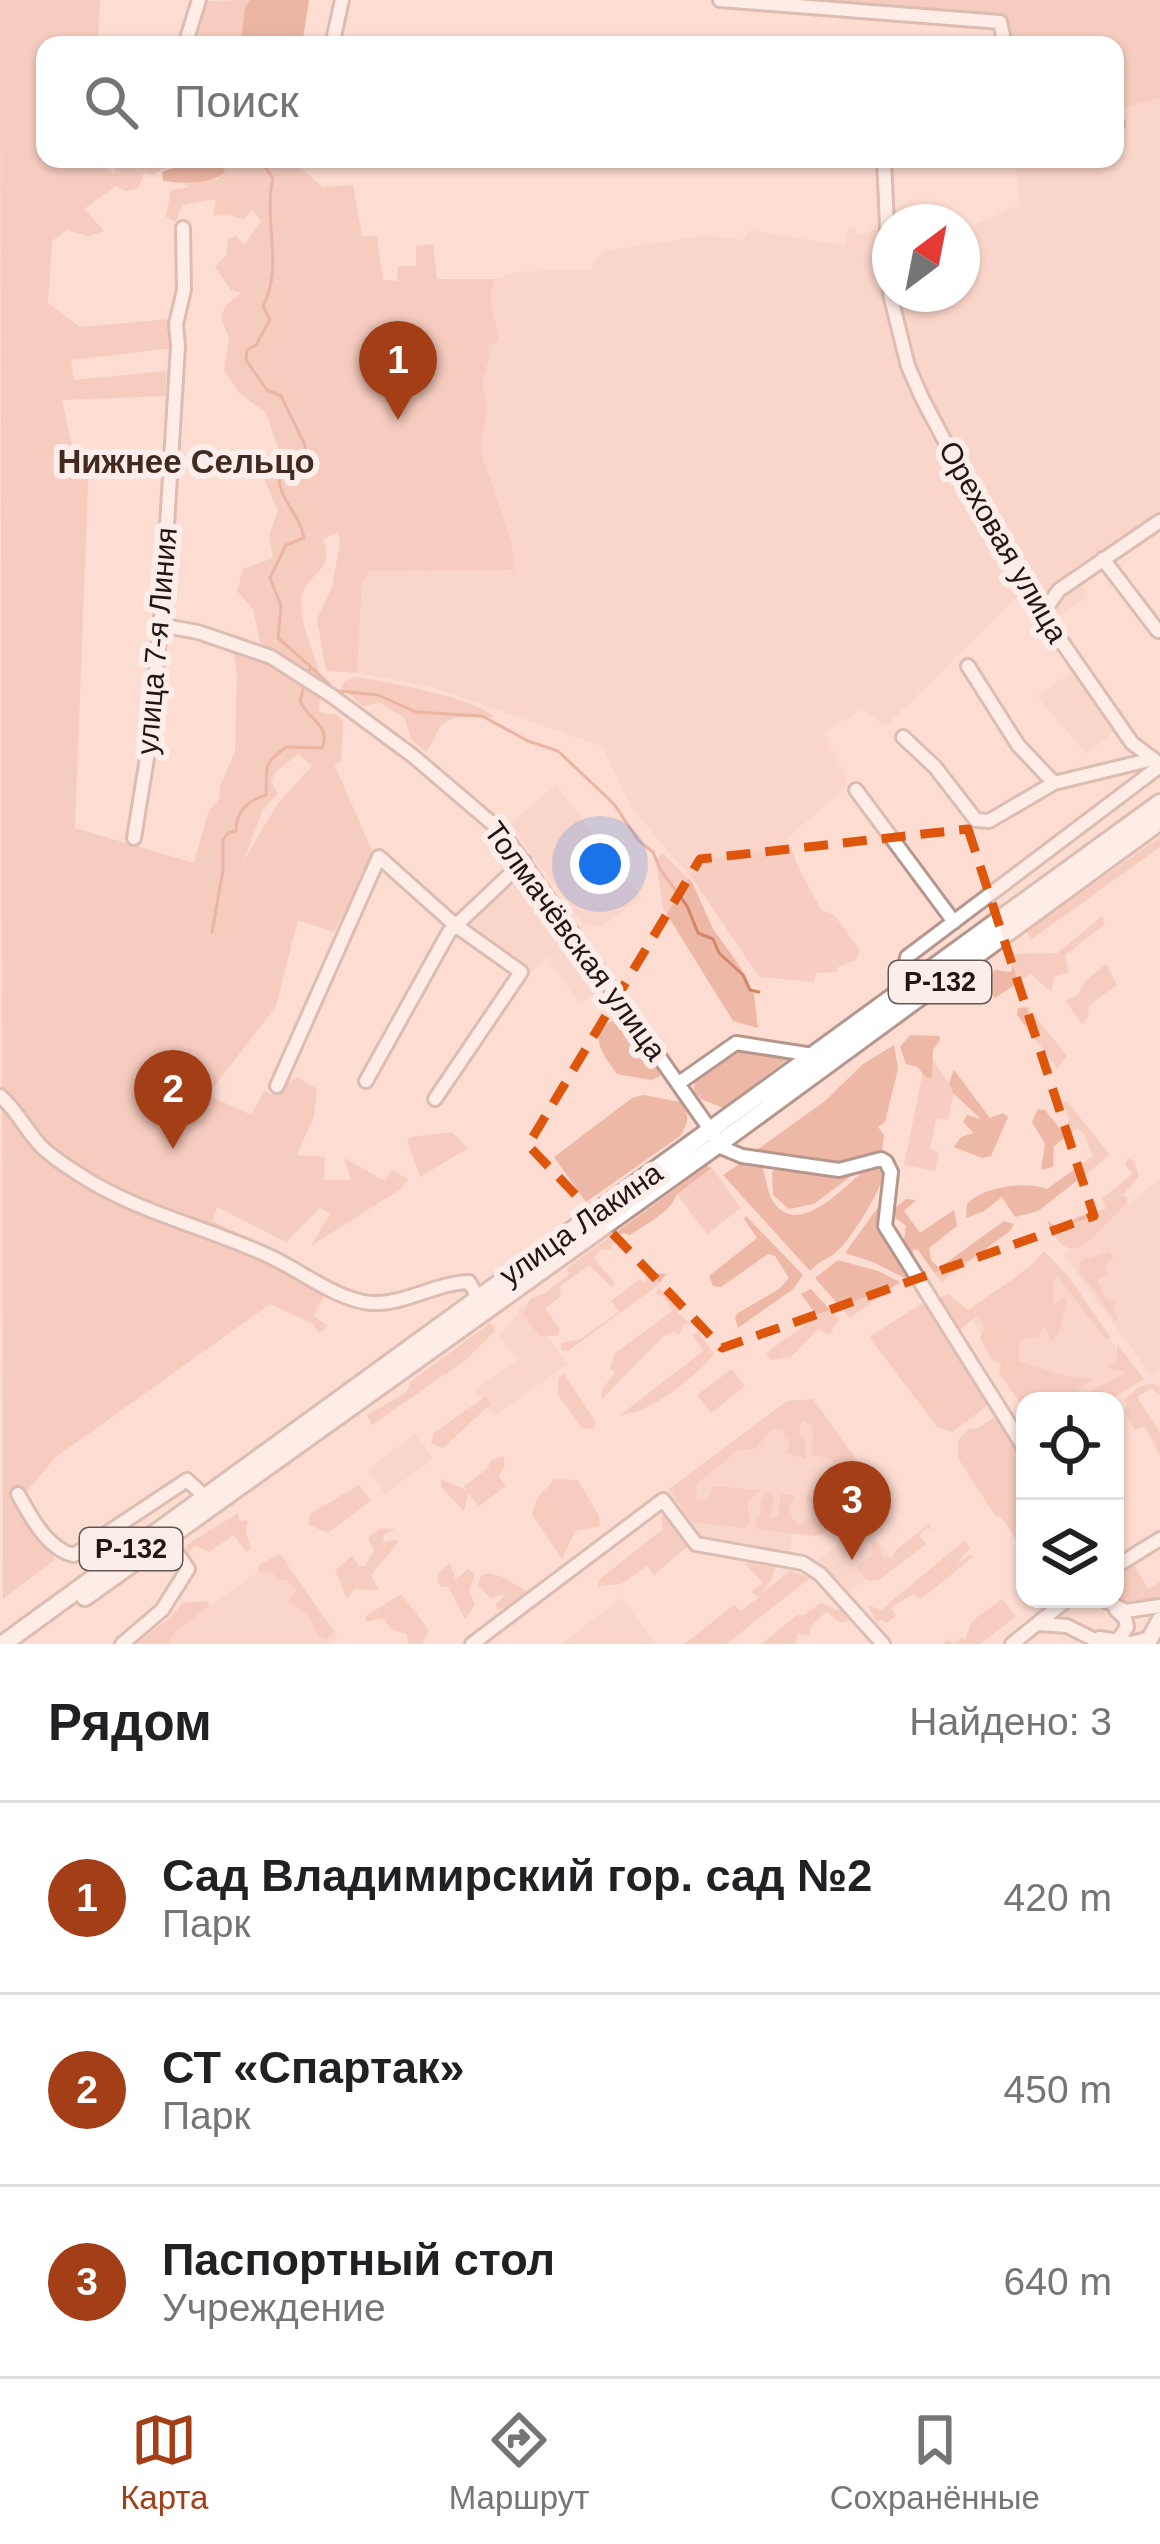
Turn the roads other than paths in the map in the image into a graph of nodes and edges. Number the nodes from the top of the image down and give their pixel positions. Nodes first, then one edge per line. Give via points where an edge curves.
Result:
1 (200, 0) edge
2 (342, 0) edge
3 (720, 0) edge
4 (188, 36) edge
5 (334, 36) edge
6 (1003, 36) edge
7 (884, 168) edge
8 (886, 204) edge
9 (183, 228) dead end
10 (894, 312) edge
11 (1160, 520) edge
12 (1103, 559) junction
13 (1041, 616) junction
14 (159, 625) junction
15 (1158, 631) edge
16 (968, 666) dead end
17 (903, 737) dead end
18 (1156, 763) edge
19 (1054, 783) junction
20 (856, 790) dead end
21 (1160, 803) edge
22 (1160, 821) edge
23 (134, 838) dead end
24 (524, 861) junction
25 (954, 922) junction
26 (454, 925) junction
27 (903, 989) junction
28 (813, 1055) junction
29 (366, 1081) dead end
30 (679, 1084) junction
31 (277, 1086) dead end
32 (0, 1096) edge
33 (435, 1099) dead end
34 (716, 1137) junction
35 (478, 1297) junction
36 (1016, 1435) edge
37 (18, 1494) dead end
38 (203, 1495) junction
39 (167, 1539) junction
40 (1160, 1539) edge
41 (1124, 1561) edge
42 (1124, 1606) edge
43 (1160, 1606) edge
44 (1058, 1608) edge
45 (1068, 1608) edge
46 (1114, 1608) edge
47 (1125, 1618) junction
48 (1160, 1620) edge
49 (1039, 1624) junction
50 (1095, 1641) edge
51 (1145, 1642) edge
52 (1116, 1643) edge
53 (3, 1644) edge
54 (21, 1644) edge
55 (122, 1644) edge
56 (472, 1644) edge
57 (883, 1644) edge
58 (1012, 1644) edge

1 - 4 street
2 - 5 street
3 - 6 street via 1000,22
7 - 8 street, Ореховая улица
9 - 14 street, улица 7-я Линия
10 - 13 street, Ореховая улица via 922,398
11 - 12 street
12 - 13 street via 1059,590
12 - 15 street
13 - 18 street, Ореховая улица via 1132,743
14 - 23 street, улица 7-я Линия
14 - 24 street, Толмачёвская улица via 243,645 332,695 477,808
16 - 19 street via 1018,745
17 - 19 street via 976,820
18 - 19 street
18 - 25 street
20 - 25 street
21 - 27 highway, улица Лакина / Р-132
22 - 34 highway, улица Лакина / Р-132
24 - 26 street
24 - 30 street, Толмачёвская улица
25 - 27 street via 907,957
26 - 29 street
26 - 31 street via 380,856
26 - 33 street via 520,972
27 - 28 highway, улица Лакина / Р-132
28 - 30 street via 736,1042
28 - 34 highway, улица Лакина / Р-132
30 - 34 street, Толмачёвская улица
32 - 35 street via 41,1146 78,1174 338,1292 388,1303 469,1282
34 - 35 highway, улица Лакина / Р-132
34 - 36 street via 742,1156 839,1170 886,1162 886,1226
34 - 39 highway, улица Лакина / Р-132
35 - 38 highway, улица Лакина / Р-132
37 - 38 street via 61,1553 74,1555 187,1480
38 - 53 highway, улица Лакина / Р-132
39 - 54 highway, улица Лакина / Р-132
39 - 55 street via 188,1569 162,1610
40 - 41 street
42 - 43 street
44 - 49 street
45 - 50 street
46 - 47 street
47 - 51 street
47 - 52 street
48 - 51 main road
49 - 50 street via 1067,1626
49 - 58 street
50 - 52 street
51 - 52 street
56 - 57 street via 664,1500 696,1544 803,1562

